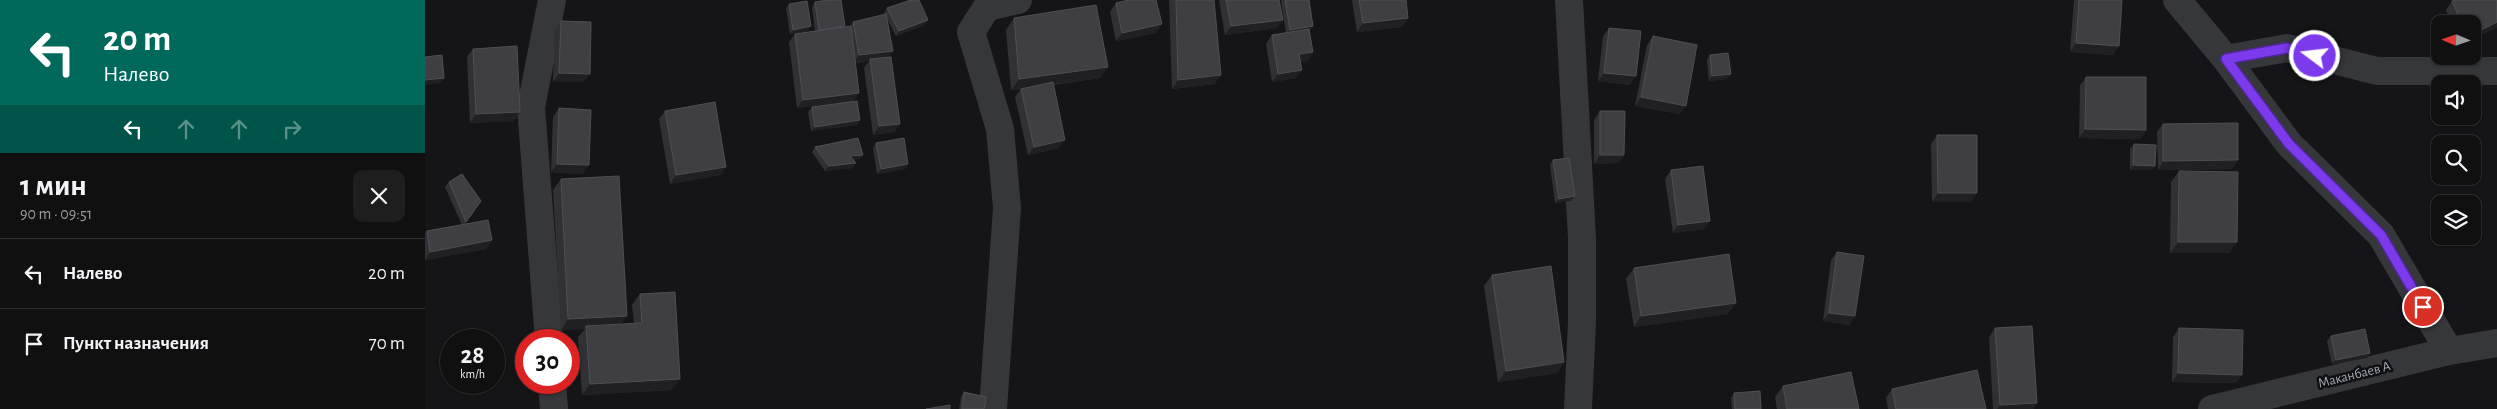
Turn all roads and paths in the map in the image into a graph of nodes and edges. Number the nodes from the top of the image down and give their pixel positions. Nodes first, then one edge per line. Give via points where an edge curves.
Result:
1 (552, 0) edge
2 (1018, 0) edge
3 (1569, 0) edge
4 (2177, 0) edge
5 (2226, 59) junction
6 (2497, 71) edge
7 (548, 329) edge
8 (2497, 343) edge
9 (2449, 351) junction
10 (553, 394) edge
11 (554, 409) edge
12 (993, 409) edge
13 (1578, 409) edge
14 (2212, 409) edge

1 - 7 street via 531,107
2 - 12 street via 987,7 971,32 1000,129 1007,208
3 - 13 street via 1582,238
4 - 5 street
5 - 6 street via 2287,48 2377,71
5 - 9 street via 2289,144 2381,235
8 - 9 street, Маканбаев А
9 - 14 street, Маканбаев А
10 - 11 street

